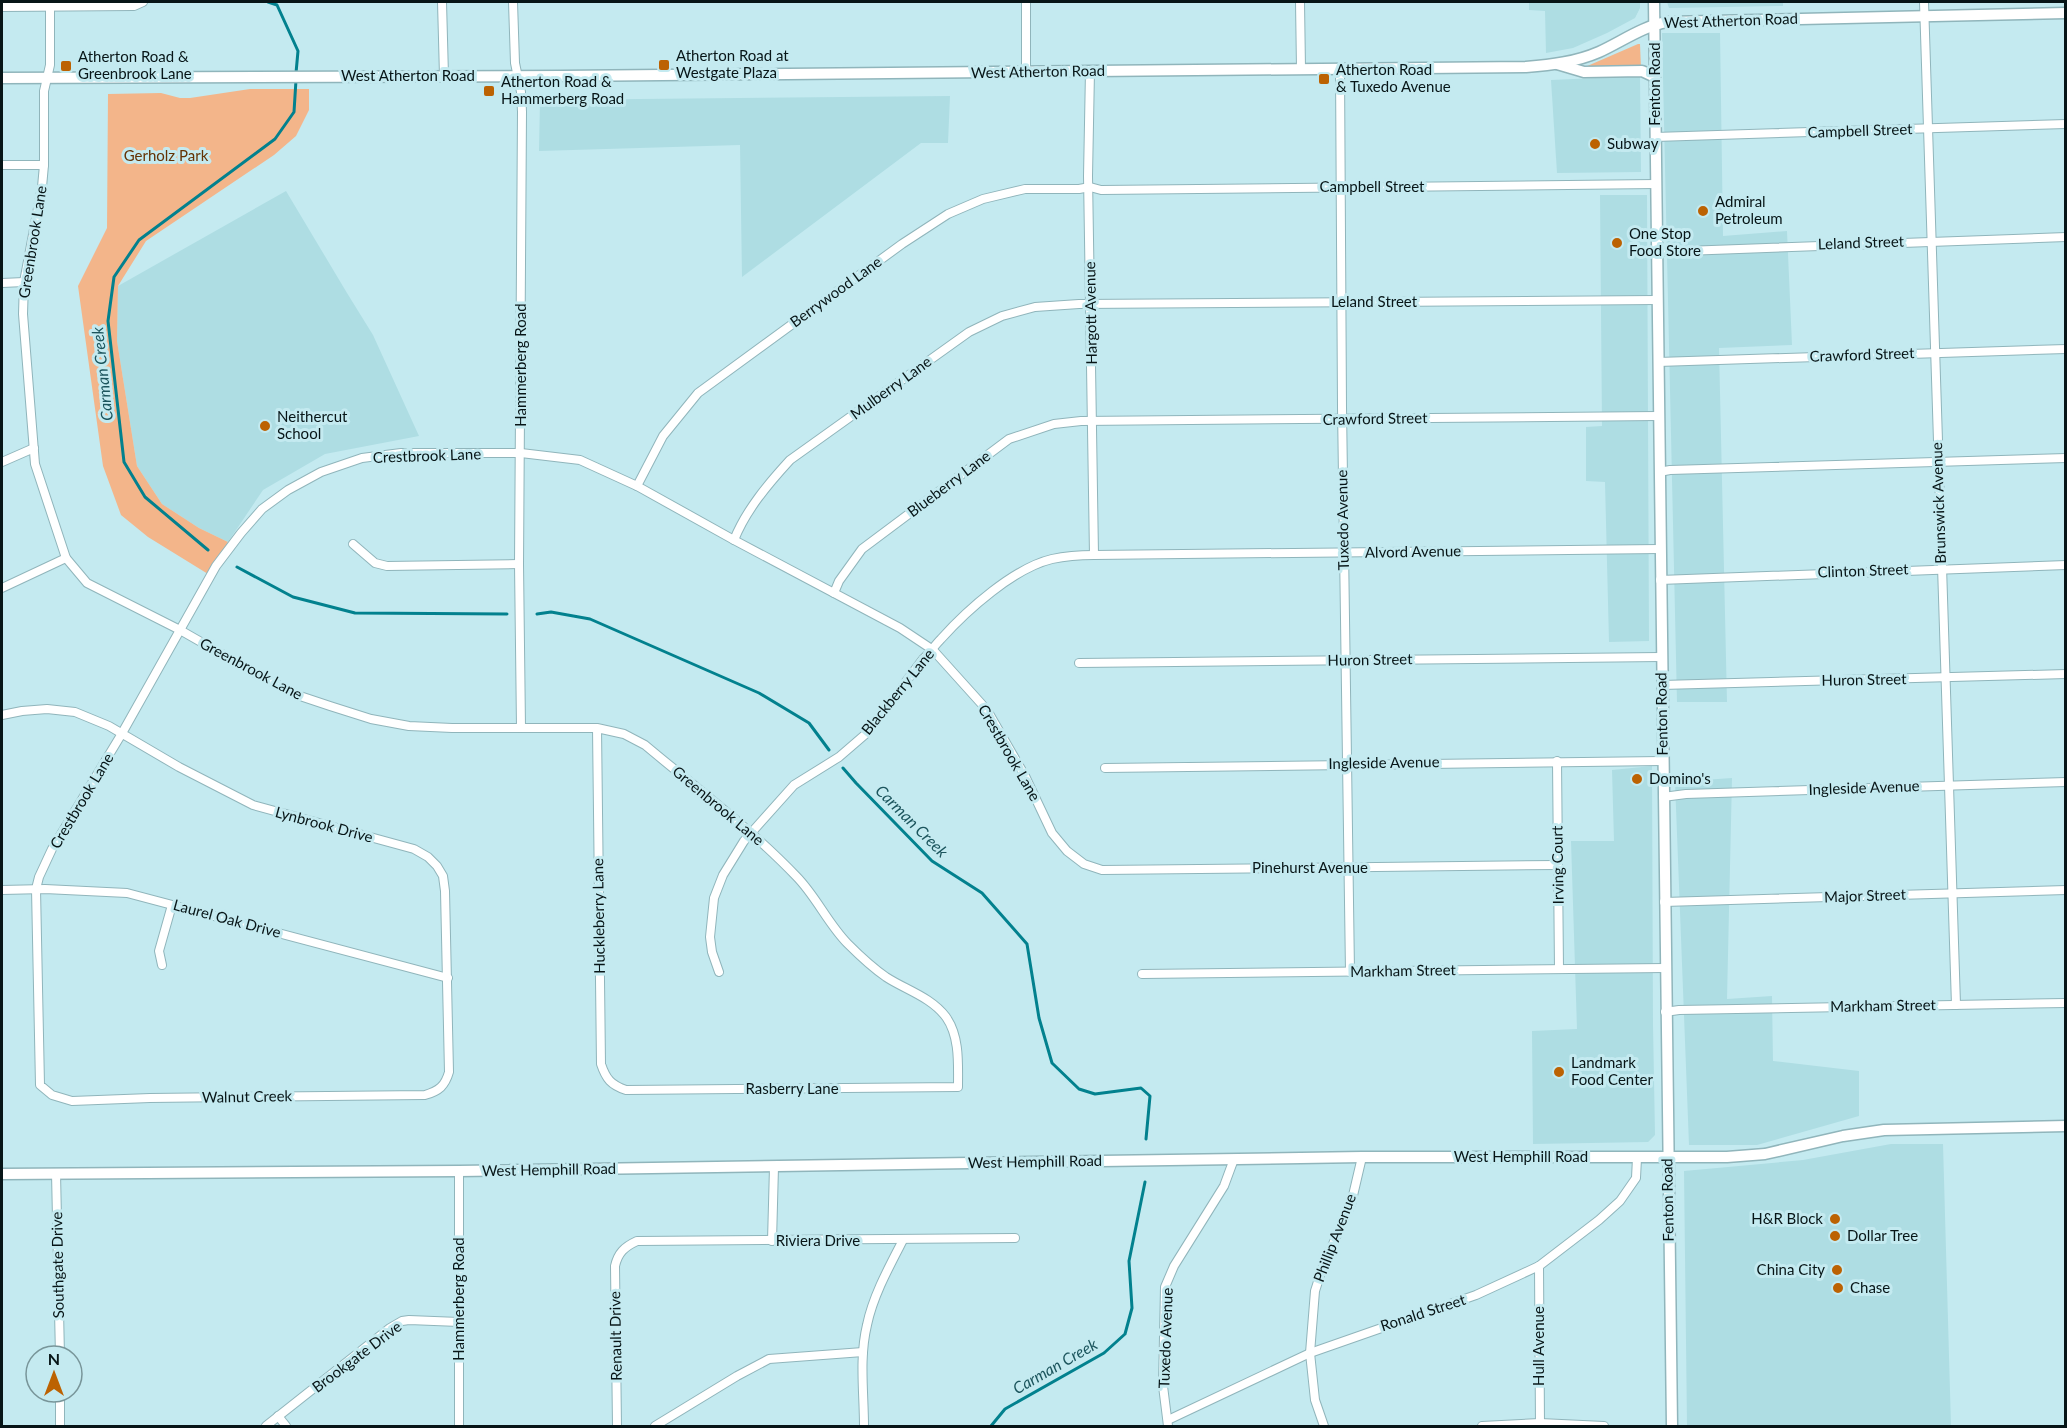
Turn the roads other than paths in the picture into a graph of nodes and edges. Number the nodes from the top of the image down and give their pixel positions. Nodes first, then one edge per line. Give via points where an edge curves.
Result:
1 (143, 2) edge
2 (442, 2) edge
3 (513, 2) edge
4 (1026, 2) edge
5 (1300, 2) edge
6 (1654, 2) edge
7 (1924, 2) edge
8 (50, 4) edge
9 (2, 7) edge
10 (2066, 13) edge
11 (1924, 16) junction
12 (1654, 24) junction
13 (1557, 64) junction
14 (1340, 68) junction
15 (1301, 69) junction
16 (1089, 71) junction
17 (1026, 72) junction
18 (444, 76) junction
19 (518, 76) junction
20 (1654, 76) junction
21 (2, 78) edge
22 (47, 78) junction
23 (2066, 124) edge
24 (1926, 129) junction
25 (1655, 137) junction
26 (2, 165) edge
27 (44, 165) junction
28 (1656, 184) junction
29 (1340, 186) junction
30 (1089, 187) junction
31 (2066, 237) edge
32 (1930, 241) junction
33 (1656, 252) junction
34 (24, 282) junction
35 (2, 283) edge
36 (1657, 300) junction
37 (1341, 302) junction
38 (1090, 305) junction
39 (2066, 349) edge
40 (1934, 353) junction
41 (1658, 363) junction
42 (1658, 416) junction
43 (1342, 419) junction
44 (1092, 422) junction
45 (34, 448) junction
46 (520, 453) junction
47 (2066, 458) edge
48 (2, 462) edge
49 (1937, 462) junction
50 (1659, 472) junction
51 (637, 486) junction
52 (734, 540) junction
53 (353, 544) dead end
54 (1660, 549) junction
55 (1344, 552) junction
56 (1094, 555) junction
57 (66, 558) junction
58 (519, 564) junction
59 (2066, 565) edge
60 (1941, 569) junction
61 (1660, 580) junction
62 (2, 588) edge
63 (834, 593) junction
64 (180, 630) junction
65 (933, 650) junction
66 (1661, 657) junction
67 (1346, 660) junction
68 (1079, 663) dead end
69 (2066, 674) edge
70 (1944, 678) junction
71 (1662, 685) junction
72 (2, 715) edge
73 (521, 728) junction
74 (597, 728) junction
75 (121, 735) junction
76 (1557, 761) junction
77 (1662, 761) junction
78 (1347, 764) junction
79 (1105, 768) dead end
80 (2066, 782) edge
81 (1947, 786) junction
82 (1663, 797) junction
83 (751, 835) junction
84 (1067, 851) joint
85 (1558, 865) junction
86 (1349, 868) junction
87 (36, 889) junction
88 (2, 890) edge
89 (2066, 890) edge
90 (1951, 894) junction
91 (1664, 902) junction
92 (172, 905) junction
93 (162, 965) dead end
94 (1665, 968) junction
95 (1559, 969) junction
96 (719, 972) dead end
97 (1350, 972) junction
98 (1142, 975) dead end
99 (448, 978) junction
100 (2066, 1003) edge
101 (1956, 1005) junction
102 (1665, 1012) junction
103 (958, 1087) joint
104 (441, 1089) joint
105 (626, 1090) joint
106 (52, 1095) joint
107 (2066, 1126) edge
108 (1362, 1157) junction
109 (1667, 1157) junction
110 (1637, 1158) junction
111 (1234, 1159) junction
112 (774, 1167) junction
113 (459, 1171) junction
114 (56, 1173) junction
115 (2, 1174) edge
116 (1015, 1239) dead end
117 (903, 1240) junction
118 (772, 1241) junction
119 (623, 1249) joint
120 (1539, 1266) junction
121 (459, 1322) junction
122 (60, 1344) edge
123 (863, 1352) junction
124 (1310, 1353) junction
125 (60, 1404) edge
126 (279, 1416) junction
127 (1168, 1423) edge
128 (1540, 1425) edge
129 (60, 1426) edge
130 (266, 1426) edge
131 (286, 1426) edge
132 (459, 1426) edge
133 (617, 1426) edge
134 (655, 1426) edge
135 (864, 1426) edge
136 (1324, 1426) edge
137 (1482, 1426) edge
138 (1604, 1426) edge
139 (1672, 1426) edge

1 - 8 street via 134,6
2 - 18 street
3 - 19 street, Hammerberg Road
4 - 17 street
5 - 15 street
6 - 12 street, Fenton Road
7 - 11 street, Brunswick Avenue
8 - 9 street
8 - 22 street, Greenbrook Lane
10 - 11 street, West Atherton Road
11 - 12 street, West Atherton Road
11 - 24 street, Brunswick Avenue
12 - 13 street, West Atherton Road via 1597,52
12 - 20 street, Fenton Road
13 - 14 street, West Atherton Road
13 - 20 street via 1584,72 1642,72
14 - 15 street, West Atherton Road
14 - 29 street, Tuxedo Avenue
15 - 16 street, West Atherton Road
16 - 17 street, West Atherton Road
16 - 30 street, Hargott Avenue
17 - 19 street, West Atherton Road
18 - 19 street, West Atherton Road
18 - 22 street, West Atherton Road
19 - 46 street, Hammerberg Road via 522,112
20 - 25 street, Fenton Road
21 - 22 street, West Atherton Road
22 - 27 street, Greenbrook Lane
23 - 24 street, Campbell Street
24 - 25 street, Campbell Street
24 - 32 street, Brunswick Avenue
25 - 28 street, Fenton Road
26 - 27 street
27 - 34 street, Greenbrook Lane
28 - 29 street, Campbell Street
28 - 33 street, Fenton Road
29 - 30 street, Campbell Street via 1101,190
29 - 37 street, Tuxedo Avenue
30 - 38 street, Hargott Avenue
30 - 51 street, Berrywood Lane via 1025,189 983,199 948,214 911,238 698,393 663,436
31 - 32 street, Leland Street
32 - 33 street, Leland Street
32 - 40 street, Brunswick Avenue
33 - 36 street, Fenton Road
34 - 35 street
34 - 45 street, Greenbrook Lane
36 - 37 street, Leland Street
36 - 41 street, Fenton Road
37 - 38 street, Leland Street
37 - 43 street, Tuxedo Avenue
38 - 44 street, Hargott Avenue
38 - 52 street, Mulberry Lane via 1035,308 1002,316 969,332 790,460 767,485
39 - 40 street, Crawford Street
40 - 41 street, Crawford Street
40 - 49 street, Brunswick Avenue
41 - 42 street, Fenton Road
42 - 43 street, Crawford Street
42 - 50 street, Fenton Road
43 - 44 street, Crawford Street
43 - 55 street, Tuxedo Avenue
44 - 56 street, Hargott Avenue
44 - 63 street, Blueberry Lane via 1054,424 1009,439 862,549
45 - 48 street
45 - 57 street, Greenbrook Lane via 35,464
46 - 51 street, Crestbrook Lane via 580,460
46 - 58 street, Hammerberg Road
46 - 64 street, Crestbrook Lane via 401,453 362,458 321,472 262,509 216,566
47 - 49 street
49 - 50 street
49 - 60 street, Brunswick Avenue
50 - 54 street, Fenton Road
51 - 52 street, Crestbrook Lane
52 - 63 street, Crestbrook Lane
53 - 58 street via 375,563 387,566
54 - 55 street, Alvord Avenue
54 - 61 street, Fenton Road
55 - 56 street, Alvord Avenue
55 - 67 street, Tuxedo Avenue
56 - 65 street, Blackberry Lane via 1051,560 1021,572 988,594
57 - 62 street
57 - 64 street, Greenbrook Lane via 87,583
58 - 73 street, Hammerberg Road
59 - 60 street, Clinton Street
60 - 61 street, Clinton Street
60 - 70 street, Brunswick Avenue
61 - 66 street, Fenton Road
63 - 65 street, Crestbrook Lane
64 - 73 street, Greenbrook Lane via 300,696 371,719 409,726
64 - 75 street, Crestbrook Lane
65 - 83 street, Blackberry Lane via 868,732 839,758 794,785
65 - 84 street, Crestbrook Lane via 987,710 1052,832
66 - 67 street, Huron Street
66 - 71 street, Fenton Road
67 - 68 street, Huron Street
67 - 78 street, Tuxedo Avenue
69 - 70 street, Huron Street
70 - 71 street, Huron Street
70 - 81 street, Brunswick Avenue
71 - 77 street, Fenton Road
72 - 75 street, Lynbrook Drive via 48,709 75,712
73 - 74 street, Greenbrook Lane
74 - 83 street, Greenbrook Lane via 624,734 645,745
74 - 105 street, Huckleberry Lane via 601,1064 611,1084
75 - 87 street, Crestbrook Lane via 52,849
75 - 99 street, Lynbrook Drive via 253,805 414,849 428,857 443,876
76 - 77 street, Ingleside Avenue
76 - 78 street, Ingleside Avenue
76 - 85 street, Irving Court
77 - 82 street, Fenton Road
78 - 79 street, Ingleside Avenue
78 - 86 street, Tuxedo Avenue
80 - 81 street, Ingleside Avenue
81 - 82 street, Ingleside Avenue
81 - 90 street, Brunswick Avenue
82 - 91 street, Fenton Road
83 - 96 street, Blackberry Lane via 723,875 714,898 710,937
83 - 103 street, Greenbrook Lane via 798,878 847,943 884,976 922,996 942,1012 954,1031
84 - 86 street, Pinehurst Avenue via 1084,864 1102,870
85 - 86 street, Pinehurst Avenue
85 - 95 street, Irving Court
86 - 97 street, Tuxedo Avenue
87 - 88 street, Laurel Oak Drive
87 - 92 street, Laurel Oak Drive via 127,893
87 - 106 street, Crestbrook Lane via 38,1070 40,1085
89 - 90 street, Major Street
90 - 91 street, Major Street
90 - 101 street, Brunswick Avenue
91 - 94 street, Fenton Road
92 - 93 street via 159,951
92 - 99 street, Laurel Oak Drive
94 - 95 street, Markham Street
94 - 102 street, Fenton Road
95 - 97 street, Markham Street
97 - 98 street, Markham Street
99 - 104 street, Lynbrook Drive via 449,1072
100 - 101 street, Markham Street
101 - 102 street, Markham Street
102 - 109 street, Fenton Road
103 - 105 street, Rasberry Lane
104 - 106 street, Walnut Creek via 425,1095 72,1101
107 - 109 street, West Hemphill Road via 1884,1130 1765,1154
108 - 110 street, West Hemphill Road
108 - 111 street, West Hemphill Road
108 - 124 street, Phillip Avenue via 1351,1204 1315,1291
109 - 110 street, West Hemphill Road
109 - 139 street, Fenton Road
110 - 120 street, Ronald Street via 1636,1178 1620,1201
111 - 112 street, West Hemphill Road
111 - 127 street, Tuxedo Avenue via 1224,1186 1174,1266 1166,1287 1163,1386
112 - 113 street, West Hemphill Road
112 - 118 street
113 - 114 street, West Hemphill Road
113 - 121 street, Hammerberg Road
114 - 115 street, West Hemphill Road
114 - 122 street, Southgate Drive
116 - 117 street, Riviera Drive
117 - 118 street, Riviera Drive
117 - 123 street via 877,1296
118 - 119 street, Riviera Drive via 637,1241
119 - 133 street, Renault Drive via 615,1266
120 - 124 street, Ronald Street via 1476,1295
120 - 128 street, Hull Avenue
121 - 126 street, Brookgate Drive via 402,1321
121 - 132 street, Hammerberg Road
123 - 134 street via 769,1359
123 - 135 street
124 - 127 street, Ronald Street
124 - 136 street, Phillip Avenue via 1315,1400
125 - 129 street
126 - 130 street, Brookgate Drive
126 - 131 street
128 - 137 street
128 - 138 street

